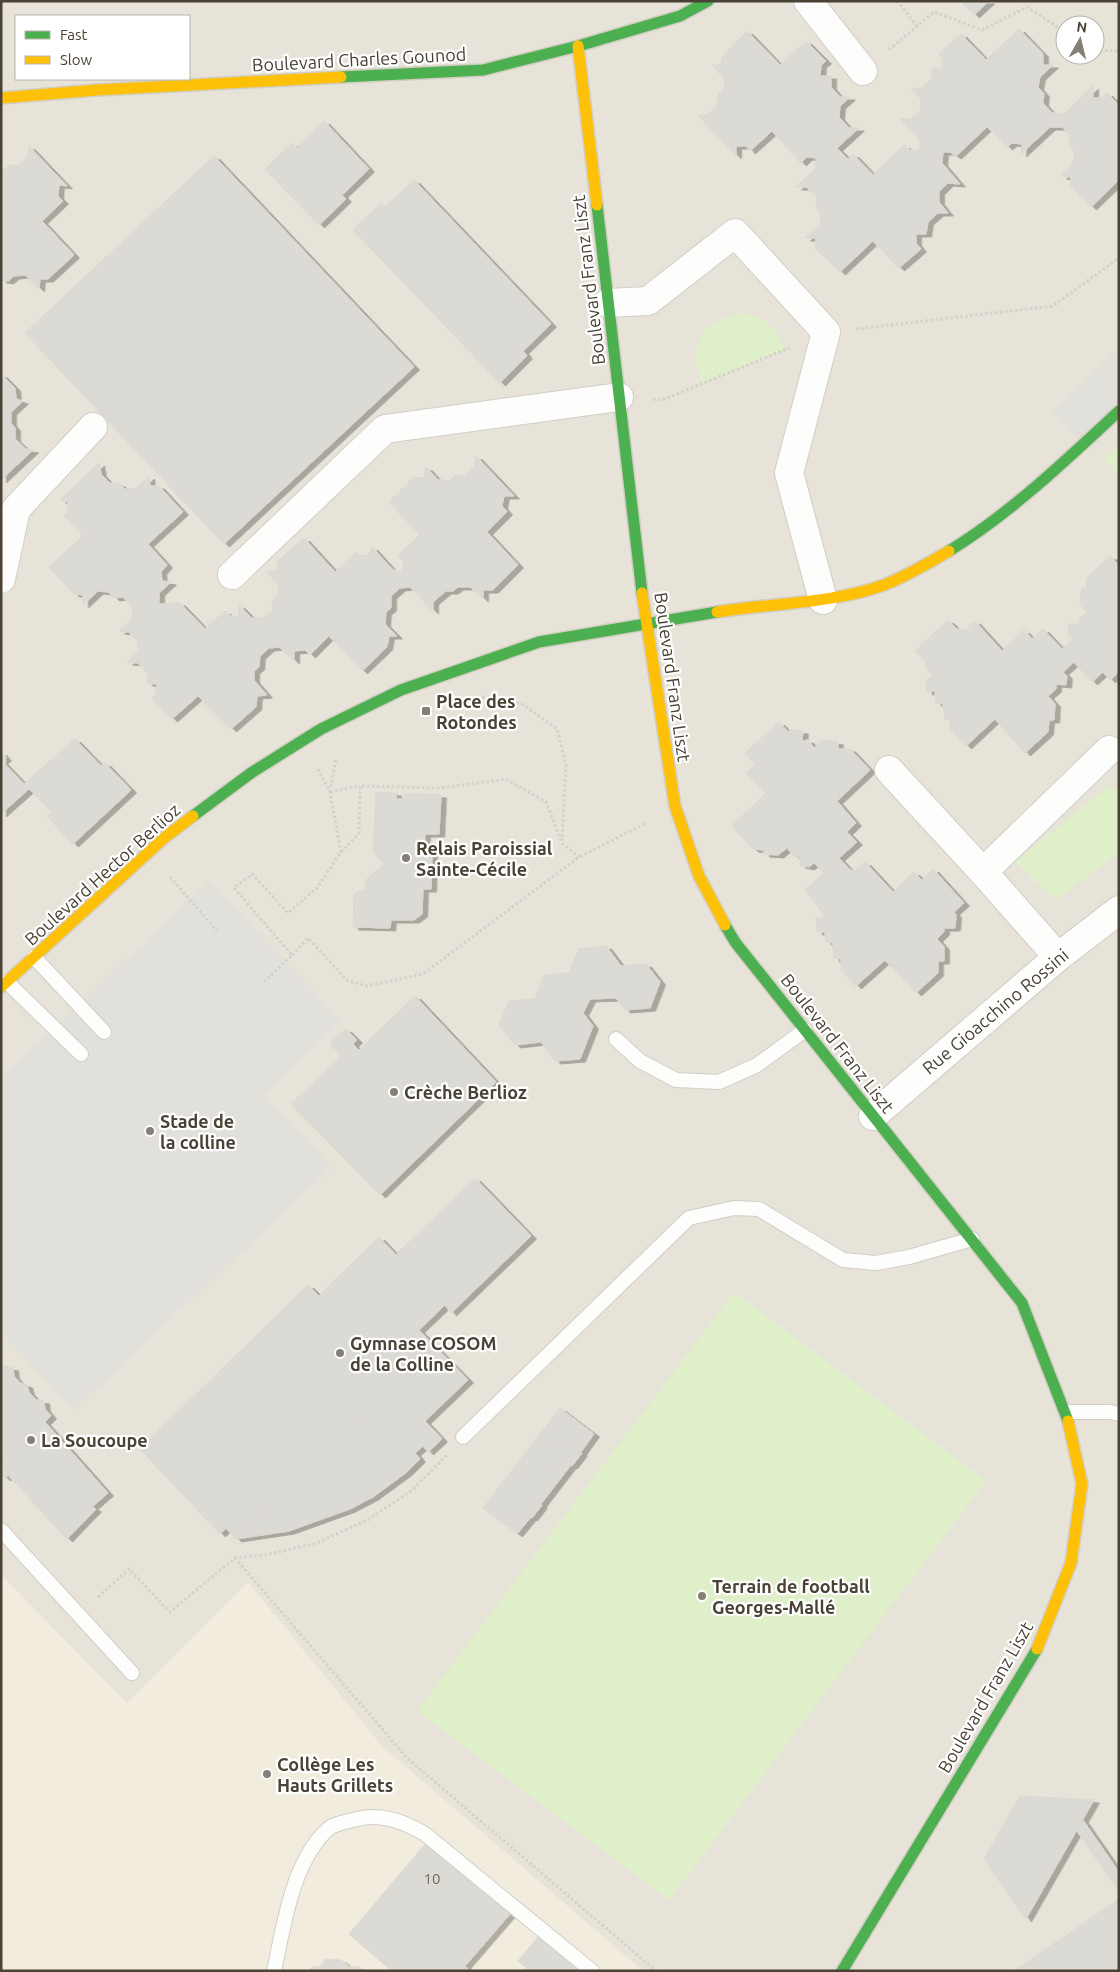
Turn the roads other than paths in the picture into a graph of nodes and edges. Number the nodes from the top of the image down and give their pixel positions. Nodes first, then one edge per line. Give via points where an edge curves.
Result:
1 (708, 1) edge
2 (808, 1) edge
3 (578, 46) junction
4 (864, 71) road end
5 (1, 98) edge
6 (608, 302) junction
7 (620, 397) junction
8 (1119, 411) edge
9 (93, 427) dead end
10 (232, 575) dead end
11 (1, 578) edge
12 (823, 600) junction
13 (646, 624) junction
14 (1109, 750) dead end
15 (889, 770) dead end
16 (983, 872) junction
17 (1119, 910) edge
18 (34, 957) junction
19 (1058, 957) junction
20 (4, 985) edge
21 (805, 1030) junction
22 (104, 1032) dead end
23 (616, 1040) dead end
24 (81, 1054) dead end
25 (873, 1116) junction
26 (972, 1239) junction
27 (1066, 1412) junction
28 (1119, 1414) edge
29 (463, 1436) road end
30 (1, 1530) edge
31 (132, 1673) dead end
32 (274, 1971) edge
33 (592, 1971) edge
34 (842, 1971) edge

1 - 3 street, Boulevard Charles Gounod via 680,16
2 - 4 street
3 - 5 street, Boulevard Charles Gounod via 484,70
3 - 6 street, Boulevard Franz Liszt
6 - 7 street, Boulevard Franz Liszt
6 - 12 street via 648,301 735,233 826,332 789,473
7 - 10 street via 385,429
7 - 13 street, Boulevard Franz Liszt
8 - 12 street, Boulevard Hector Berlioz via 1051,474 965,540 918,569 883,585
9 - 11 street via 16,509
12 - 13 street, Boulevard Hector Berlioz via 742,608
13 - 18 street, Boulevard Hector Berlioz via 539,642 401,690 321,729 250,773 164,838
13 - 21 street, Boulevard Franz Liszt via 675,806 699,876 735,942
14 - 16 street
15 - 16 street
16 - 19 street
17 - 19 street, Rue Gioacchino Rossini
18 - 20 street, Boulevard Hector Berlioz
18 - 22 lane
19 - 25 street, Rue Gioacchino Rossini
20 - 24 lane
21 - 23 lane via 757,1065 719,1082 676,1080 640,1061
21 - 25 street, Boulevard Franz Liszt
25 - 26 street, Boulevard Franz Liszt
26 - 27 street, Boulevard Franz Liszt via 1022,1303
26 - 29 lane via 876,1263 844,1260 759,1209 734,1208 689,1218
27 - 28 lane
27 - 34 street, Boulevard Franz Liszt via 1082,1484 1071,1563 1042,1640
30 - 31 lane
32 - 33 lane via 292,1892 304,1861 328,1827 367,1816 404,1821 425,1834

